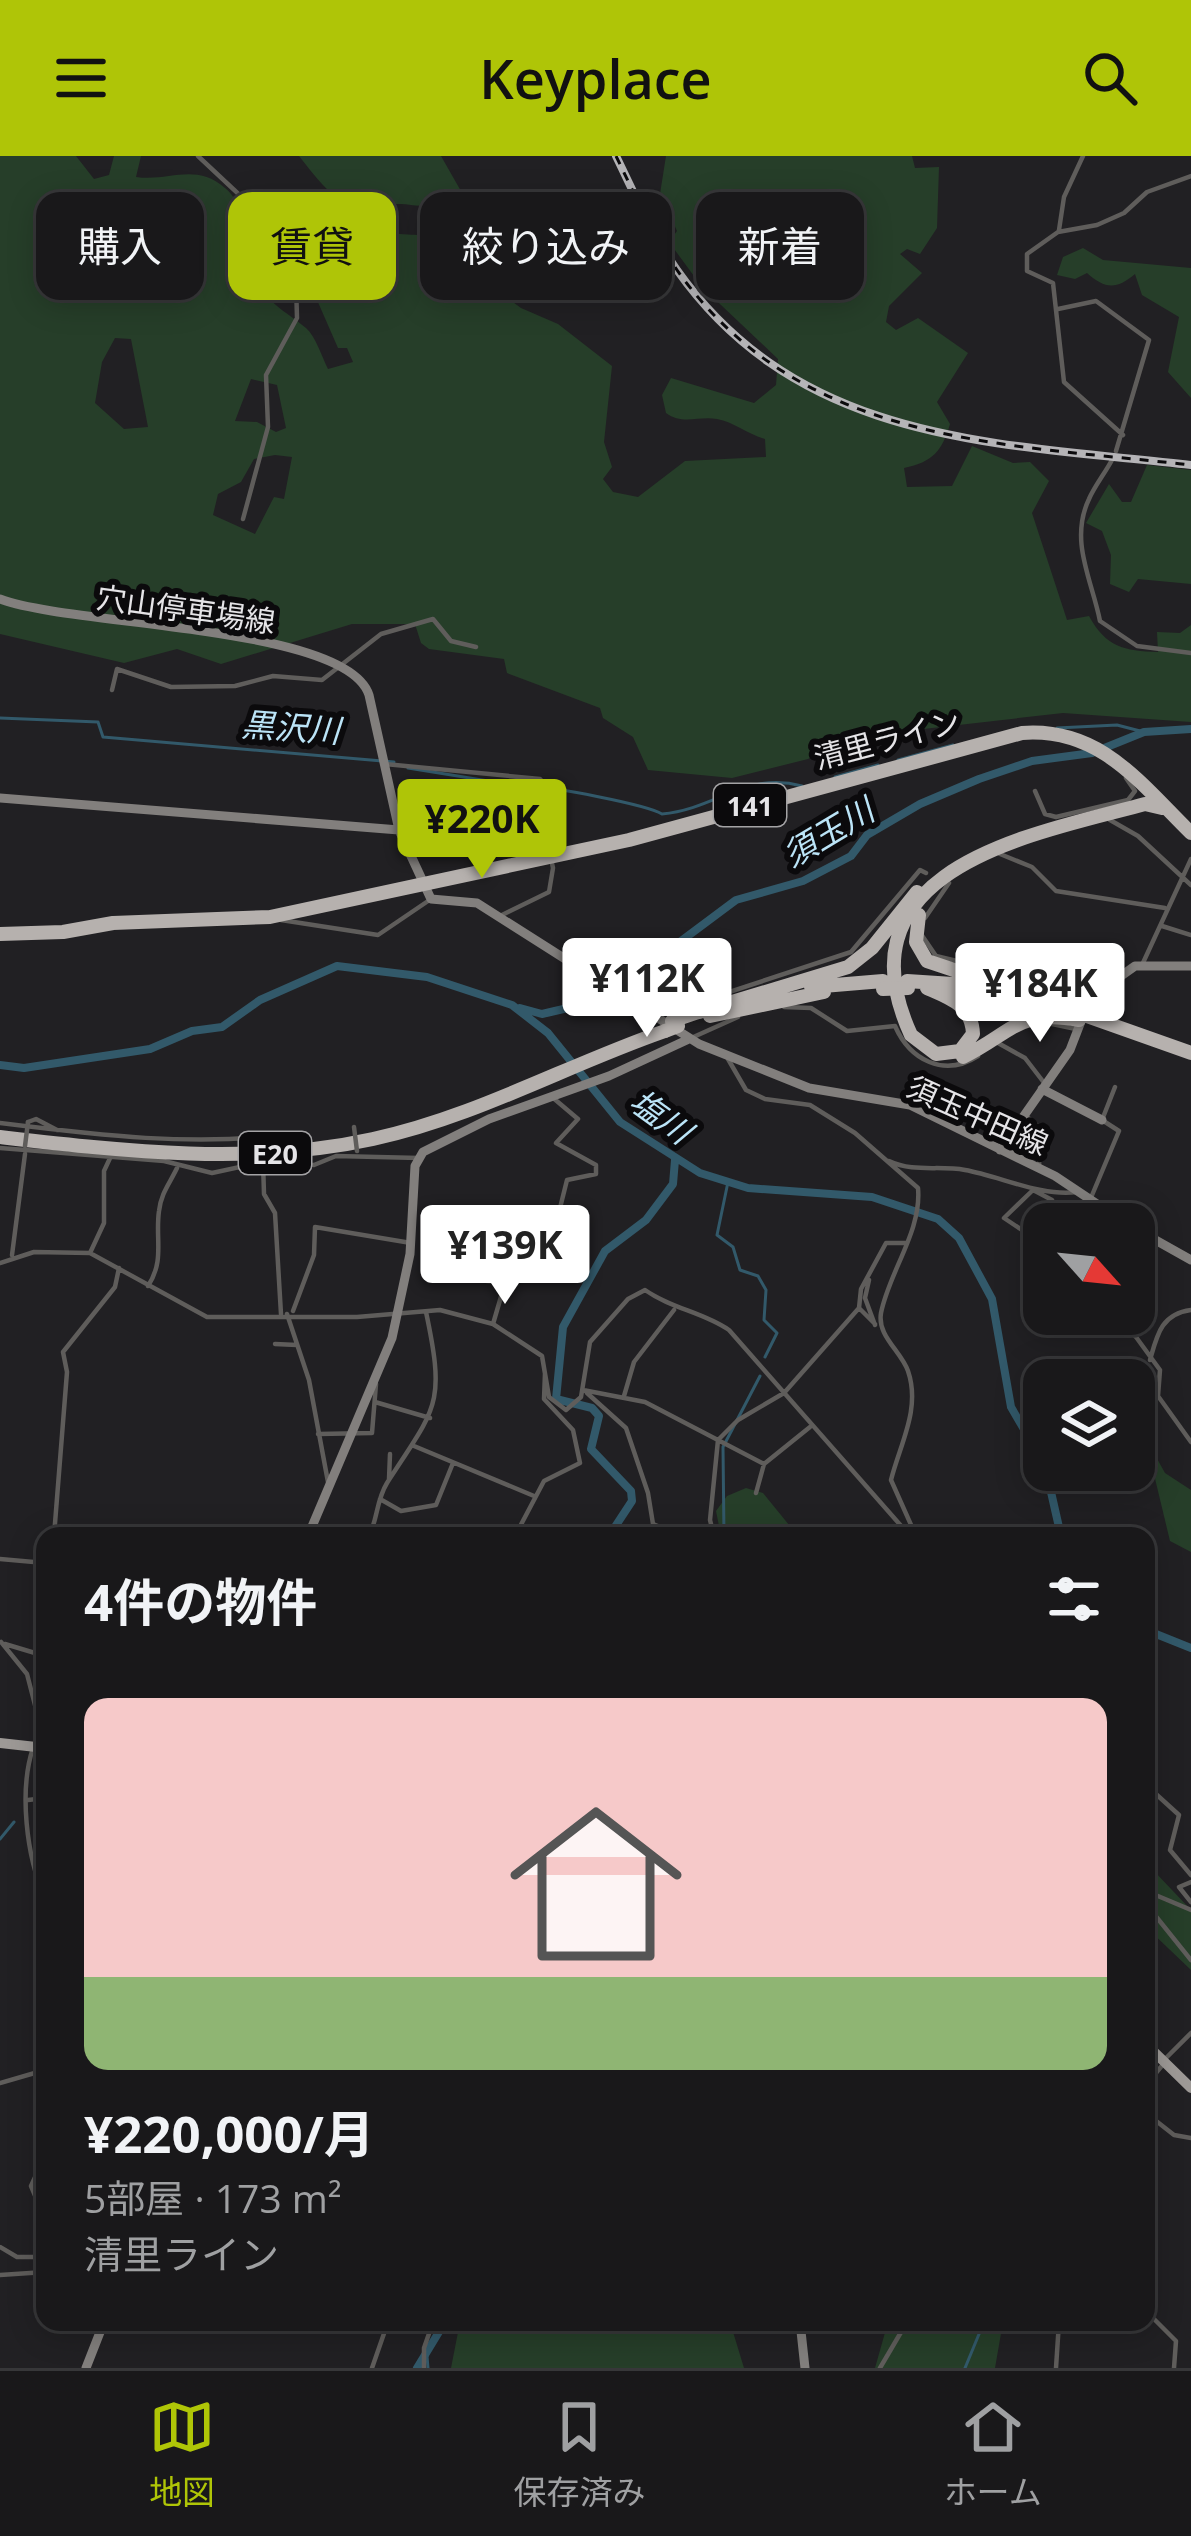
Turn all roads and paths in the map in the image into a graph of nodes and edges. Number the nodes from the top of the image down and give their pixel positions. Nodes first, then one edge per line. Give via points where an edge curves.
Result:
1 (198, 156) edge
2 (1083, 156) edge
3 (1191, 176) edge
4 (1058, 232) junction
5 (1058, 309) junction
6 (1123, 435) junction
7 (243, 518) dead end
8 (0, 599) edge
9 (476, 647) dead end
10 (1191, 653) edge
11 (338, 667) junction
12 (112, 690) dead end
13 (1118, 763) junction
14 (385, 764) junction
15 (1035, 791) dead end
16 (0, 798) edge
17 (1150, 799) junction
18 (1110, 820) dead end
19 (399, 830) junction
20 (1191, 832) edge
21 (552, 859) junction
22 (1191, 859) edge
23 (1180, 877) junction
24 (933, 883) junction
25 (1191, 886) edge
26 (427, 892) junction
27 (1165, 908) junction
28 (270, 917) junction
29 (502, 918) junction
30 (1160, 926) junction
31 (0, 934) edge
32 (1191, 935) edge
33 (1073, 947) dead end
34 (1142, 965) junction
35 (1191, 966) edge
36 (1118, 976) junction
37 (908, 984) junction
38 (883, 985) junction
39 (927, 988) junction
40 (1026, 994) junction
41 (810, 998) dead end
42 (807, 1007) junction
43 (698, 1012) junction
44 (1082, 1014) junction
45 (670, 1027) junction
46 (998, 1043) junction
47 (1186, 1049) edge
48 (728, 1056) junction
49 (1044, 1086) junction
50 (1114, 1087) dead end
51 (552, 1095) junction
52 (1023, 1114) junction
53 (1102, 1120) junction
54 (354, 1127) dead end
55 (0, 1130) edge
56 (57, 1130) junction
57 (0, 1148) edge
58 (25, 1149) junction
59 (1000, 1150) junction
60 (358, 1154) junction
61 (111, 1156) junction
62 (419, 1158) junction
63 (293, 1161) junction
64 (884, 1161) junction
65 (263, 1162) junction
66 (179, 1165) junction
67 (1039, 1168) junction
68 (1034, 1188) junction
69 (1077, 1191) junction
70 (1090, 1200) junction
71 (1054, 1203) edge
72 (1095, 1203) edge
73 (557, 1223) junction
74 (1023, 1231) edge
75 (513, 1240) junction
76 (907, 1240) junction
77 (1155, 1240) edge
78 (411, 1243) junction
79 (90, 1253) junction
80 (12, 1256) junction
81 (480, 1256) dead end
82 (512, 1258) junction
83 (1191, 1260) edge
84 (0, 1263) edge
85 (119, 1268) junction
86 (476, 1272) dead end
87 (869, 1280) junction
88 (505, 1282) junction
89 (148, 1286) junction
90 (859, 1308) junction
91 (425, 1310) junction
92 (674, 1310) junction
93 (1191, 1310) edge
94 (399, 1313) junction
95 (286, 1314) junction
96 (493, 1324) junction
97 (879, 1326) junction
98 (275, 1344) dead end
99 (297, 1345) junction
100 (1150, 1359) edge
101 (1155, 1366) edge
102 (545, 1370) junction
103 (376, 1379) junction
104 (583, 1390) junction
105 (784, 1393) junction
106 (624, 1396) junction
107 (375, 1402) junction
108 (430, 1418) junction
109 (812, 1425) junction
110 (350, 1433) junction
111 (318, 1434) junction
112 (721, 1441) junction
113 (1191, 1442) edge
114 (414, 1446) junction
115 (390, 1454) dead end
116 (453, 1463) junction
117 (764, 1464) junction
118 (389, 1479) junction
119 (328, 1482) junction
120 (756, 1493) dead end
121 (534, 1496) junction
122 (380, 1499) junction
123 (55, 1527) edge
124 (311, 1527) edge
125 (372, 1527) edge
126 (519, 1527) edge
127 (659, 1527) edge
128 (712, 1527) edge
129 (905, 1527) edge
130 (909, 1527) edge
131 (0, 1559) edge
132 (36, 1562) edge
133 (1, 1642) edge
134 (36, 1653) edge
135 (36, 1721) edge
136 (0, 1742) edge
137 (36, 1746) edge
138 (36, 1756) edge
139 (1155, 1793) edge
140 (36, 1799) edge
141 (28, 1800) junction
142 (36, 1875) edge
143 (1191, 1878) edge
144 (1155, 1894) edge
145 (1191, 1906) edge
146 (1155, 1915) edge
147 (1191, 1960) edge
148 (1191, 2033) edge
149 (1155, 2053) edge
150 (1164, 2062) junction
151 (36, 2073) edge
152 (1155, 2074) edge
153 (0, 2083) edge
154 (1191, 2088) edge
155 (1155, 2120) edge
156 (1191, 2138) edge
157 (0, 2247) edge
158 (36, 2257) edge
159 (36, 2273) edge
160 (0, 2275) edge
161 (1155, 2320) edge
162 (100, 2331) edge
163 (385, 2331) edge
164 (431, 2331) edge
165 (801, 2331) edge
166 (902, 2331) edge
167 (1058, 2331) edge
168 (424, 2367) edge
169 (86, 2368) edge
170 (372, 2368) edge
171 (805, 2368) edge
172 (880, 2368) edge
173 (1055, 2368) edge
174 (1174, 2368) edge

1 - 7 street via 255,206 296,284 298,316 266,375 268,427
2 - 4 street
3 - 4 street via 1085,230
4 - 5 street via 1028,251 1026,265 1051,279
5 - 6 street via 1064,382
5 - 6 street via 1096,301 1149,340
6 - 10 street via 1081,523 1083,568 1100,620 1137,646
8 - 11 street, 穴山停車場線 via 57,616 233,634
9 - 11 street via 451,641 433,619 381,634
11 - 12 street via 322,680 255,677 171,687 117,669
11 - 14 street via 366,686
13 - 15 street via 1134,794 1106,807 1048,818
13 - 17 highway, 清里ライン / 141
13 - 21 highway, 清里ライン / 141 via 1076,737 997,737
14 - 19 street
14 - 21 street via 540,779 552,794 541,811
16 - 19 street
17 - 20 highway, 清里ライン / 141
17 - 24 highway via 958,856
18 - 23 street
19 - 26 street
21 - 26 highway, 清里ライン / 141
21 - 29 street via 545,896
22 - 23 street
23 - 25 street
23 - 27 street
24 - 27 street via 1001,854 1032,867 1056,891
24 - 39 highway via 902,937 901,1006 922,1046 960,1052 973,1034 970,1015
24 - 40 highway via 915,934 927,961
24 - 43 highway via 848,967
24 - 44 street via 920,931 929,952 1078,990
24 - 44 highway via 899,932 892,971 899,1017 916,1048 953,1060 1022,1020
24 - 45 street via 920,870 851,952 804,973 669,1008
26 - 28 highway, 清里ライン / 141
26 - 28 street via 378,935
26 - 29 street, 須玉中田線 via 464,898
27 - 30 street
28 - 31 highway, 清里ライン / 141
29 - 45 street, 須玉中田線
30 - 32 street
30 - 34 street
33 - 36 street
34 - 35 street
34 - 36 street
36 - 44 street
37 - 38 highway, E20, bridge
37 - 39 highway, E20
37 - 40 highway, E20
38 - 43 highway, E20 via 795,989
38 - 45 highway, E20 via 776,999
39 - 44 highway, E20
40 - 44 highway, E20
41 - 42 street
42 - 45 street
42 - 46 street via 847,1030 895,1026 914,1056 935,1064 969,1062
43 - 45 highway, E20
44 - 46 street via 1016,1030
44 - 47 highway, E20, bridge
44 - 49 street
45 - 48 street, 須玉中田線
45 - 51 street via 609,1076
45 - 55 highway, E20 via 377,1139 201,1154
46 - 49 street via 1025,1058
48 - 59 street, 須玉中田線 via 809,1088 910,1106
48 - 64 street via 746,1090 810,1105
49 - 52 street
49 - 53 street
50 - 53 street
51 - 62 street via 434,1144
51 - 73 street via 578,1119 556,1143 596,1165 594,1176 567,1180
52 - 59 street
52 - 67 street via 1040,1127
53 - 70 street via 1119,1131
54 - 60 street, bridge
55 - 56 street
56 - 58 street, bridge via 28,1122
56 - 63 street, bridge via 180,1141 291,1134
57 - 58 street
58 - 61 street
58 - 80 street
59 - 67 street, 須玉中田線
60 - 62 street
60 - 63 street
61 - 66 street
61 - 79 street via 104,1223
62 - 78 street
63 - 65 street
64 - 68 street
64 - 76 street via 914,1183 919,1201
65 - 66 street via 220,1173
65 - 95 street
66 - 89 street via 158,1212 161,1256
67 - 69 street, 須玉中田線
68 - 69 street
68 - 71 street
68 - 74 street via 1004,1218
69 - 70 street, 須玉中田線
70 - 72 street, 須玉中田線
73 - 75 street via 550,1248
73 - 75 street via 520,1214
75 - 82 street
76 - 87 street via 886,1243
76 - 97 street
77 - 83 street, 須玉中田線
78 - 94 street
78 - 95 street via 315,1227 314,1255
79 - 80 street
79 - 85 street
80 - 84 street
81 - 82 street
82 - 88 street via 515,1280
85 - 89 street
85 - 123 street via 115,1287 63,1352
86 - 88 street via 479,1280
87 - 90 street
87 - 97 street via 865,1298
88 - 96 street
89 - 95 street via 208,1317
90 - 97 street
90 - 105 street
91 - 94 street
91 - 96 street
91 - 108 street via 439,1383
92 - 104 street via 645,1290 628,1299 590,1342
92 - 105 street via 729,1330
92 - 106 street via 634,1362
93 - 100 street via 1163,1324
94 - 95 street
94 - 103 street
95 - 99 street
96 - 102 street via 542,1356
97 - 130 street via 910,1385 911,1416 891,1480
98 - 99 street
99 - 111 street
101 - 113 street via 1158,1396
102 - 104 street via 551,1402 572,1409
102 - 121 street via 544,1399 573,1430 581,1459
103 - 107 street
103 - 110 street
104 - 106 street
104 - 127 street via 626,1428
105 - 109 street
105 - 112 street
106 - 112 street
107 - 108 street
107 - 110 street via 372,1433
108 - 114 street
109 - 117 street
109 - 129 street
110 - 111 street
110 - 119 street
111 - 119 street
112 - 117 street
112 - 128 street
114 - 116 street
114 - 118 street
115 - 118 street
116 - 121 street
116 - 122 street via 436,1505 401,1511
117 - 120 street
118 - 122 street
119 - 124 street
121 - 126 street
122 - 125 street
131 - 132 street
133 - 134 street
133 - 135 street via 27,1674
136 - 137 main road
138 - 141 street via 23,1780
139 - 143 street via 1179,1815 1170,1850
140 - 141 street
141 - 142 street
143 - 145 street via 1179,1887
144 - 145 street
146 - 147 street
148 - 150 street
149 - 150 main road
150 - 152 street
150 - 154 main road
151 - 153 street
155 - 156 street
157 - 158 street
159 - 160 street
161 - 174 street via 1176,2341
162 - 169 street
163 - 170 street
164 - 168 street
165 - 171 street
166 - 172 street
167 - 173 street

